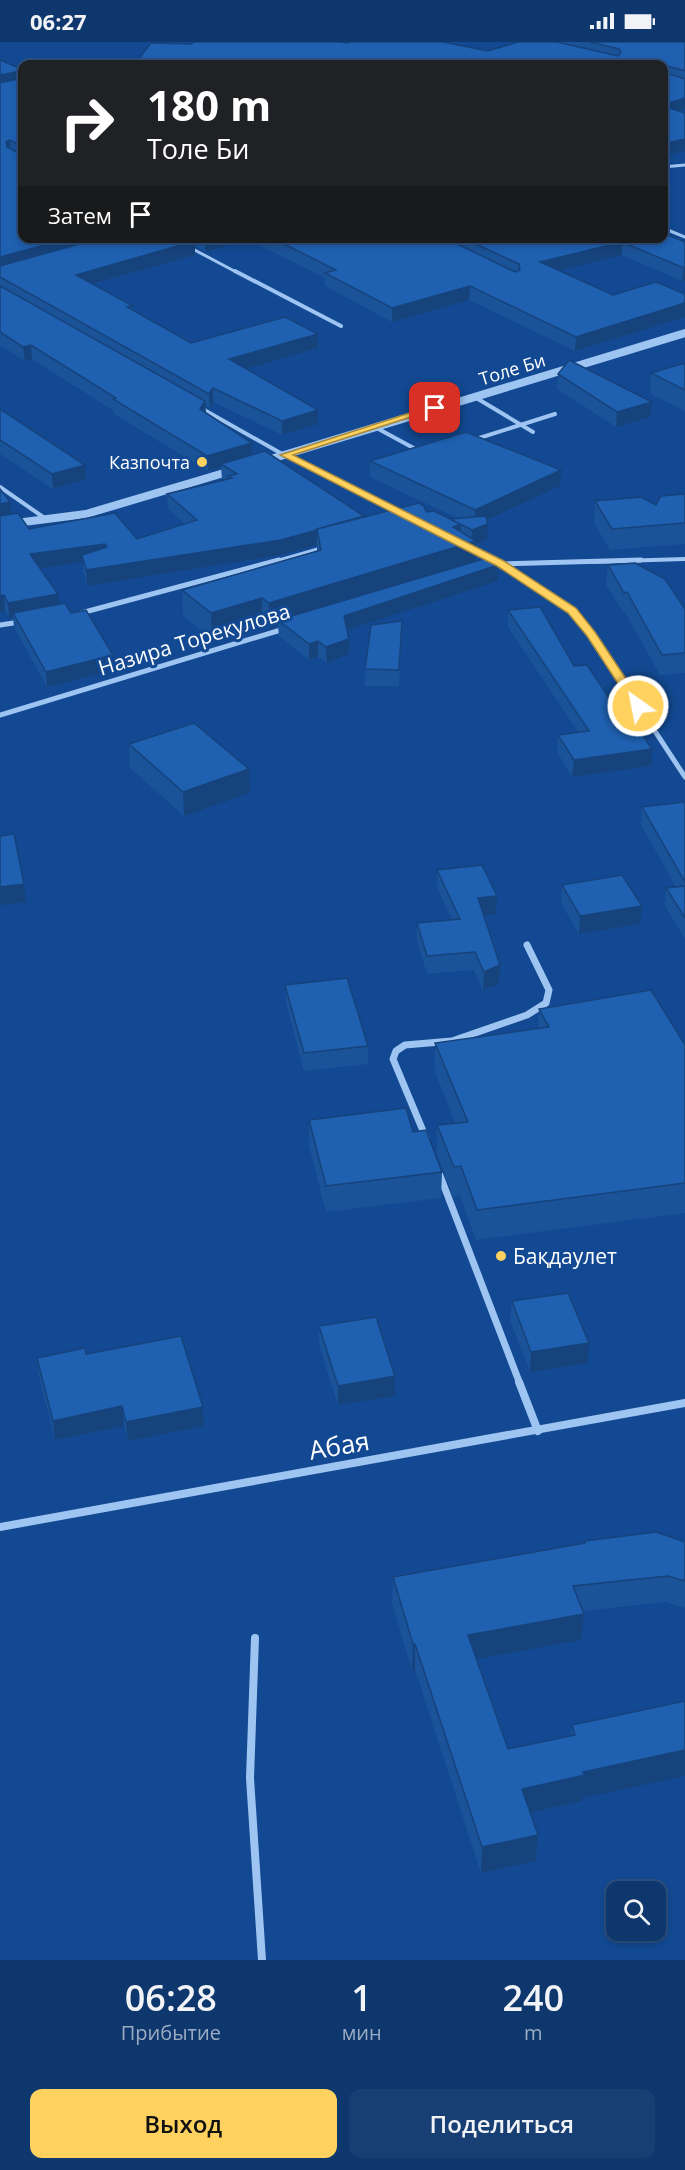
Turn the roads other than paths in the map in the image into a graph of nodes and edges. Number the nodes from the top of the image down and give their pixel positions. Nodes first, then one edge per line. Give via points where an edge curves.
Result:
1 (685, 165) edge
2 (668, 167) edge
3 (668, 230) edge
4 (685, 237) edge
5 (183, 244) edge
6 (341, 326) dead end
7 (685, 333) edge
8 (472, 396) junction
9 (193, 403) edge
10 (555, 414) dead end
11 (521, 425) junction
12 (374, 426) junction
13 (533, 432) dead end
14 (469, 441) edge
15 (426, 452) edge
16 (285, 455) junction
17 (251, 465) edge
18 (240, 468) edge
19 (0, 487) edge
20 (406, 516) edge
21 (46, 519) junction
22 (0, 525) edge
23 (326, 547) edge
24 (469, 548) edge
25 (685, 559) edge
26 (500, 564) junction
27 (489, 567) edge
28 (74, 614) edge
29 (32, 620) edge
30 (0, 625) edge
31 (296, 626) edge
32 (0, 715) edge
33 (685, 777) edge
34 (527, 945) dead end
35 (427, 1142) edge
36 (436, 1164) edge
37 (685, 1404) edge
38 (537, 1431) junction
39 (0, 1527) edge
40 (255, 1638) dead end
41 (262, 1960) edge

1 - 2 street
3 - 4 street
5 - 6 street
7 - 8 street, Толе Би
8 - 11 street
8 - 12 street, Толе Би
9 - 16 street
10 - 11 street
11 - 13 street
11 - 14 street
12 - 15 street via 413,449
12 - 16 street, Толе Би
16 - 17 street, Толе Би
16 - 20 street
18 - 21 street via 86,514
19 - 21 street
21 - 22 street
23 - 28 street
24 - 26 street
25 - 26 street
26 - 27 street
26 - 33 street via 572,610
29 - 30 street
31 - 32 street, Назира Торекулова
34 - 35 street via 549,990 546,1003 527,1015 452,1041 405,1045 396,1051 393,1059
36 - 38 street
37 - 38 street, Абая
38 - 39 street, Абая
40 - 41 street via 250,1778

